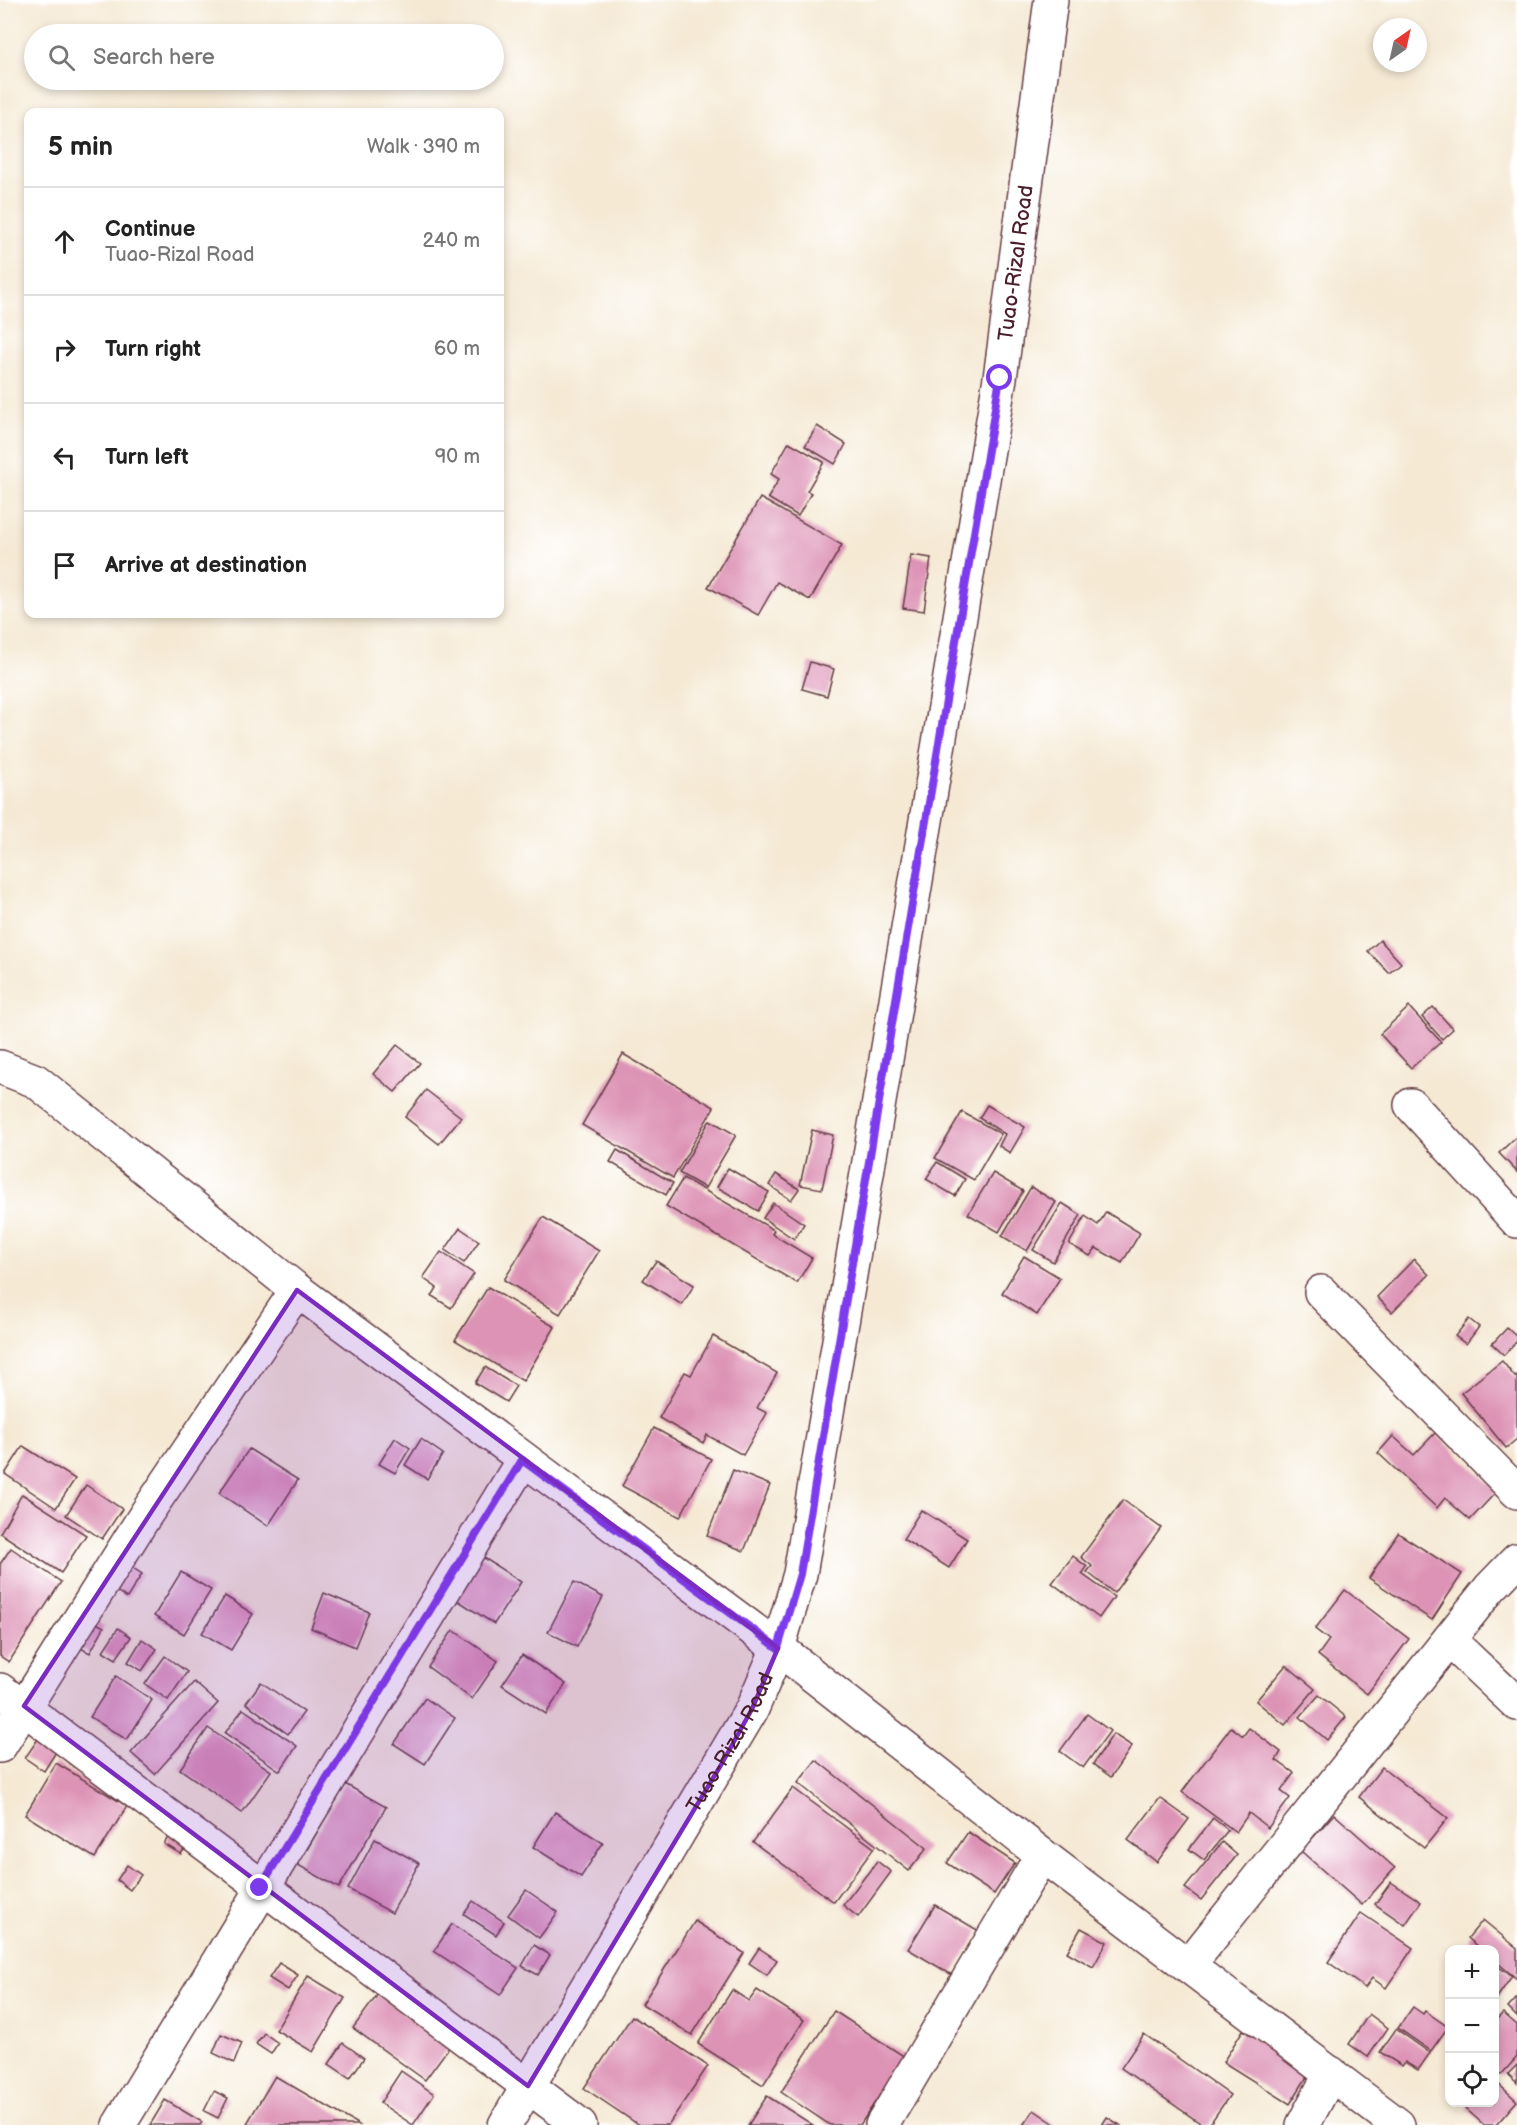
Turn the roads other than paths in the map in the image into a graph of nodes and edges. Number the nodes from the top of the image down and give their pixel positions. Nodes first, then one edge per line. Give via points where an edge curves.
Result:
1 (1051, 0) edge
2 (0, 1067) edge
3 (1411, 1105) dead end
4 (1517, 1221) edge
5 (297, 1290) junction
6 (1321, 1292) dead end
7 (522, 1460) junction
8 (1517, 1492) edge
9 (1517, 1560) edge
10 (1449, 1640) junction
11 (778, 1648) junction
12 (12, 1698) edge
13 (1517, 1704) edge
14 (0, 1746) edge
15 (1042, 1855) junction
16 (260, 1888) junction
17 (1189, 1965) junction
18 (1331, 2073) junction
19 (528, 2086) junction
20 (119, 2125) edge
21 (505, 2125) edge
22 (580, 2125) edge
23 (882, 2125) edge
24 (1303, 2125) edge
25 (1398, 2125) edge

1 - 11 street, Tuao-Rizal Road via 1000,378 800,1574
2 - 5 street via 36,1081
3 - 4 street
5 - 7 street
5 - 12 street via 146,1514
6 - 8 street
7 - 11 street
7 - 16 street
9 - 10 street
10 - 13 street
10 - 17 street
11 - 15 street
11 - 19 street, Tuao-Rizal Road via 752,1709 721,1765
12 - 14 street
12 - 16 street
15 - 17 street
15 - 23 street
16 - 19 street
16 - 20 street
17 - 18 street
18 - 24 street
18 - 25 street
19 - 21 street, Tuao-Rizal Road
19 - 22 street

